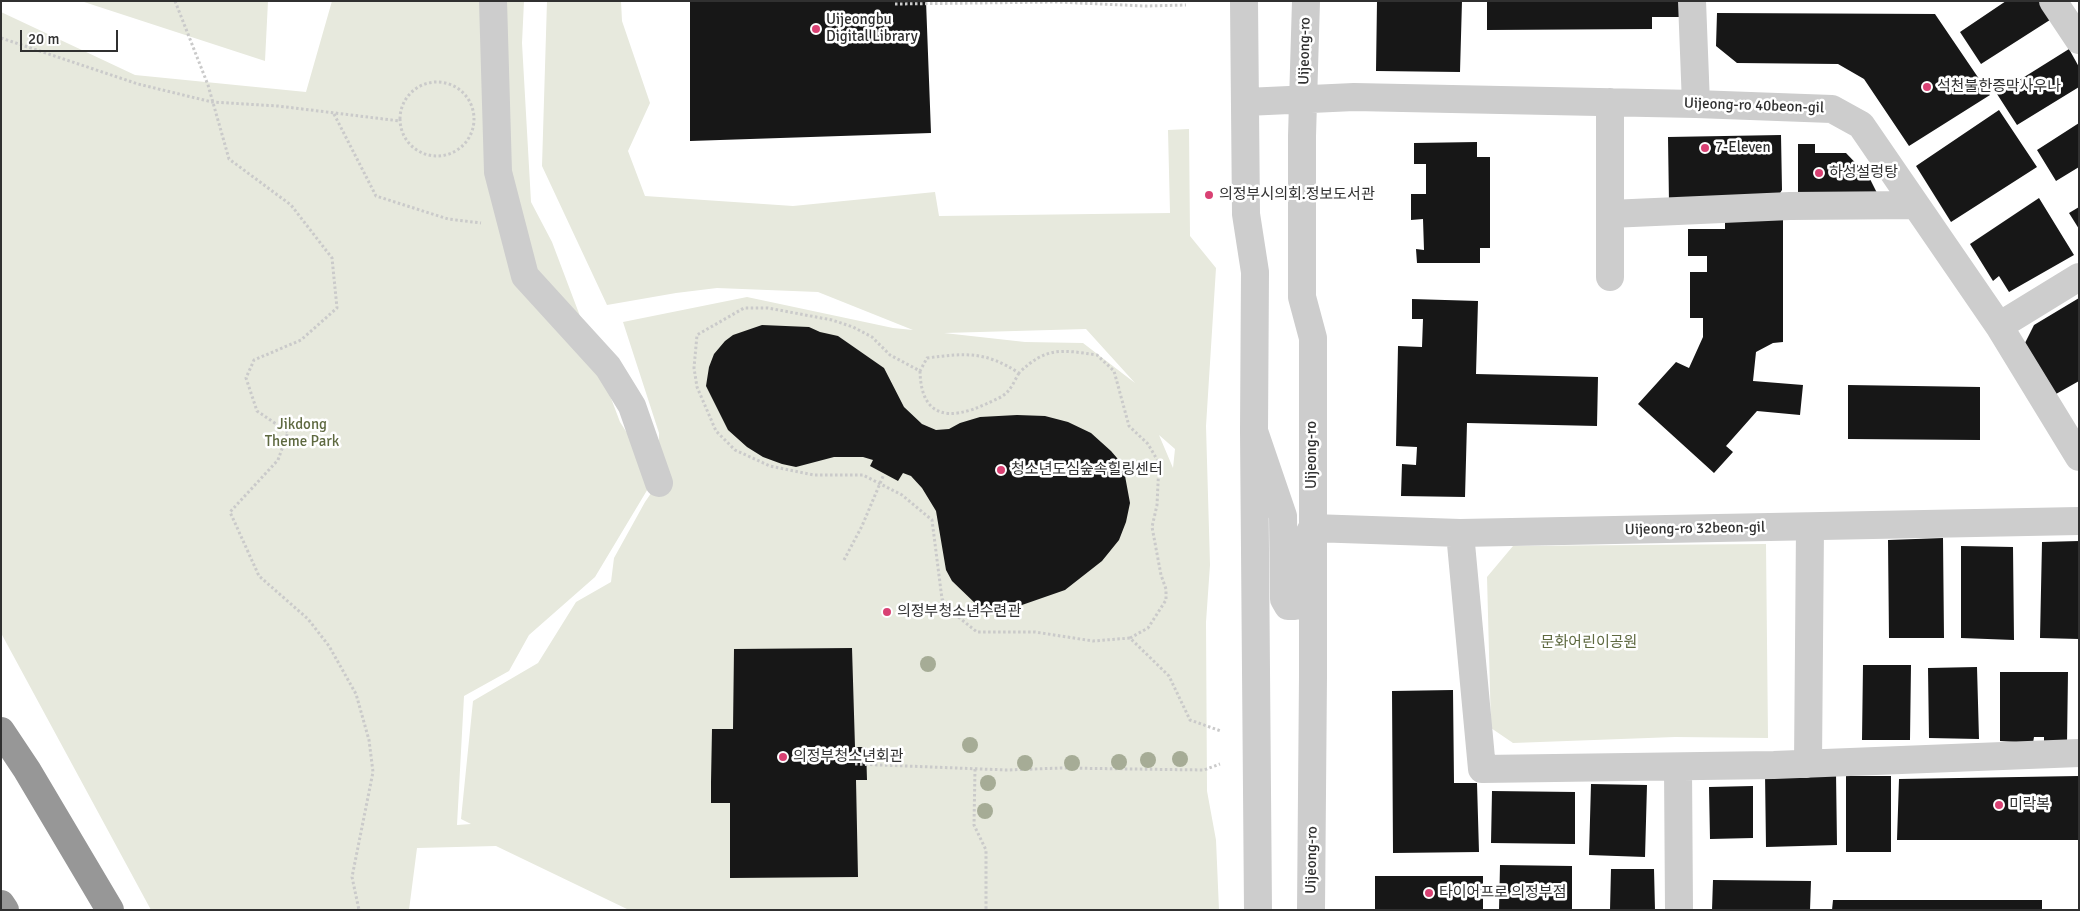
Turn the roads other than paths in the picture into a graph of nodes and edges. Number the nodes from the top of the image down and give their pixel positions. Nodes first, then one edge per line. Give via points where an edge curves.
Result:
1 (493, 1) edge
2 (1244, 1) edge
3 (1306, 1) edge
4 (1692, 1) edge
5 (2053, 1) edge
6 (2079, 40) edge
7 (1304, 100) junction
8 (1246, 102) junction
9 (1610, 102) junction
10 (1696, 104) junction
11 (1916, 206) junction
12 (1610, 214) junction
13 (1610, 277) dead end
14 (2079, 277) edge
15 (1999, 326) junction
16 (1254, 431) junction
17 (2079, 456) edge
18 (658, 483) dead end
19 (2079, 521) edge
20 (1810, 527) junction
21 (1312, 528) junction
22 (1460, 533) junction
23 (1, 731) edge
24 (2079, 753) edge
25 (1808, 764) junction
26 (1678, 767) junction
27 (1, 904) edge
28 (5, 910) edge
29 (110, 910) edge
30 (1258, 910) edge
31 (1311, 910) edge
32 (1679, 910) edge

1 - 18 street via 498,172 525,276 608,367 632,406
2 - 8 street
3 - 7 street, Uijeong-ro
4 - 10 street
5 - 6 street
7 - 8 street, Uijeong-ro 40beon-gil
7 - 9 street, Uijeong-ro 40beon-gil
7 - 21 street, Uijeong-ro via 1302,297 1313,338
8 - 16 street via 1246,214 1256,272
9 - 10 street, Uijeong-ro 40beon-gil
9 - 12 street
10 - 11 street, Uijeong-ro 40beon-gil via 1832,109 1861,125
11 - 12 street via 1790,206
11 - 15 street, Uijeong-ro 40beon-gil
12 - 13 street
14 - 15 street
15 - 17 street, Uijeong-ro 40beon-gil
16 - 21 street via 1283,516 1284,599 1288,606 1295,606 1298,598 1298,557
16 - 30 street
19 - 20 street, Uijeong-ro 32beon-gil
20 - 22 street, Uijeong-ro 32beon-gil
20 - 25 street
21 - 22 street, Uijeong-ro 32beon-gil
21 - 31 street, Uijeong-ro
22 - 26 street via 1482,769
23 - 29 highway
24 - 25 street
25 - 26 street
26 - 32 street
27 - 28 highway

